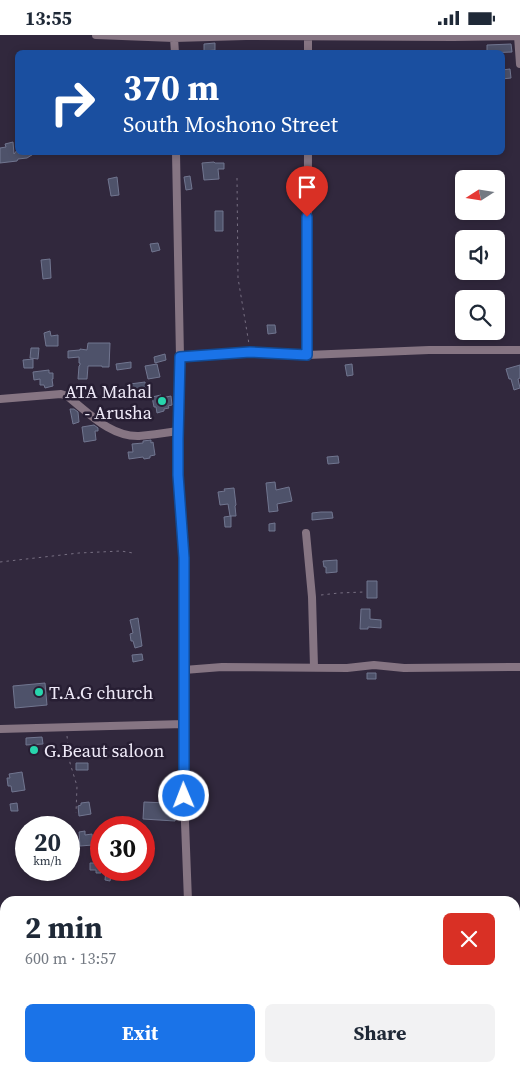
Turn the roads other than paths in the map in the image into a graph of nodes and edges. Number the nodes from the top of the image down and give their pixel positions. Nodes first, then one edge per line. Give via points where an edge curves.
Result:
1 (96, 35) edge
2 (519, 36) edge
3 (179, 37) edge
4 (308, 37) junction
5 (176, 50) edge
6 (308, 50) edge
7 (520, 64) edge
8 (176, 155) edge
9 (308, 155) edge
10 (520, 350) edge
11 (307, 355) junction
12 (180, 357) junction
13 (0, 399) edge
14 (178, 431) junction
15 (306, 533) dead end
16 (314, 667) junction
17 (520, 667) edge
18 (184, 670) junction
19 (184, 724) junction
20 (0, 729) edge
21 (188, 896) edge

1 - 3 street
2 - 4 street
2 - 7 street
3 - 4 street
3 - 5 street
4 - 6 street
8 - 12 street
9 - 11 street
10 - 11 street
11 - 12 street via 250,352
12 - 14 street
13 - 14 street via 61,394 116,432 138,436
14 - 18 street via 184,558
15 - 16 street
16 - 17 street
16 - 18 street
18 - 19 street
19 - 20 street
19 - 21 street

